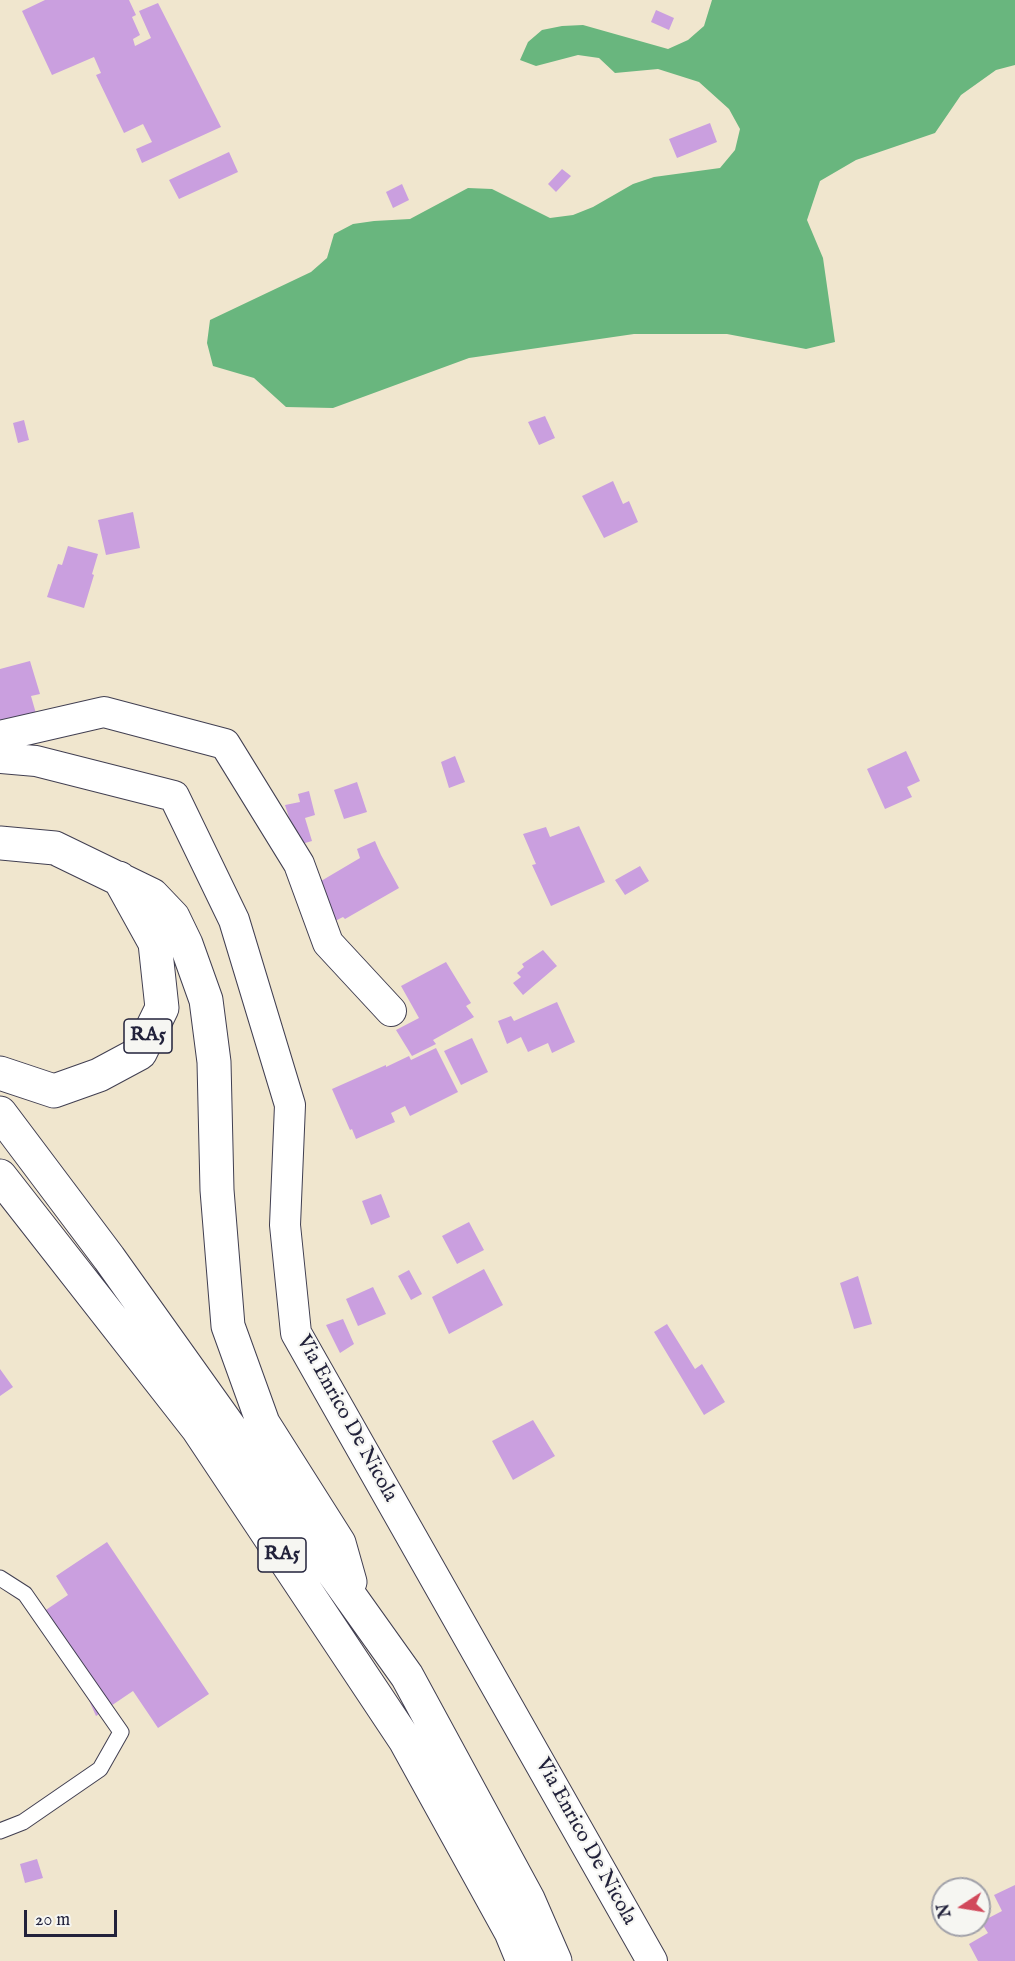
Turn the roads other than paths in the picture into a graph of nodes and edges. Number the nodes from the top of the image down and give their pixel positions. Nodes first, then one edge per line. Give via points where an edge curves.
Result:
1 (0, 736) edge
2 (0, 758) edge
3 (0, 843) edge
4 (119, 878) junction
5 (392, 1011) dead end
6 (0, 1073) edge
7 (0, 1113) edge
8 (0, 1176) edge
9 (0, 1578) edge
10 (357, 1607) junction
11 (0, 1831) edge
12 (523, 1961) edge
13 (555, 1961) edge
14 (652, 1961) edge

1 - 5 street via 104,712 225,744 299,864 328,943
2 - 14 street, Via Enrico De Nicola via 36,761 174,796 234,920 290,1105 285,1225 296,1333
3 - 4 highway, RA5 via 55,848
4 - 6 highway, RA5 via 155,943 162,1008 140,1053 99,1075 54,1091
4 - 10 highway, RA5 via 152,895 172,917 206,1000 214,1062 228,1326 263,1423 339,1543
7 - 10 highway, RA5 via 109,1258
8 - 12 highway, RA5 via 198,1429 405,1740 511,1932
9 - 11 lane via 25,1594 121,1732 100,1768 23,1822
10 - 13 highway, RA5 via 406,1676 528,1899

